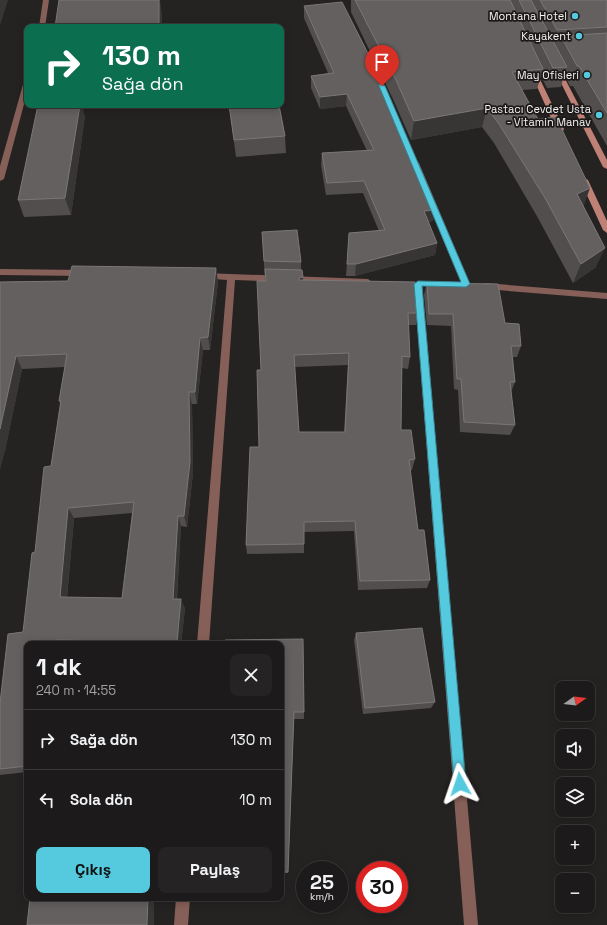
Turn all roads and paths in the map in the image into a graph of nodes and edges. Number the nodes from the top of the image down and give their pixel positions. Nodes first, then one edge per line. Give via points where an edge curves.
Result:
1 (46, 0) edge
2 (42, 24) edge
3 (553, 62) edge
4 (530, 65) edge
5 (24, 92) edge
6 (564, 137) edge
7 (412, 157) edge
8 (607, 167) edge
9 (580, 173) edge
10 (0, 179) edge
11 (607, 230) edge
12 (0, 272) edge
13 (92, 273) edge
14 (192, 276) edge
15 (231, 276) junction
16 (379, 282) edge
17 (418, 284) dead end
18 (607, 296) edge
19 (203, 641) edge
20 (183, 901) edge
21 (181, 925) edge
22 (471, 925) edge

1 - 2 street
3 - 8 main road
4 - 6 main road
5 - 10 street
7 - 18 street via 463,284
9 - 11 main road
12 - 13 street
14 - 15 street
15 - 16 street
15 - 19 street
17 - 22 street
20 - 21 street

